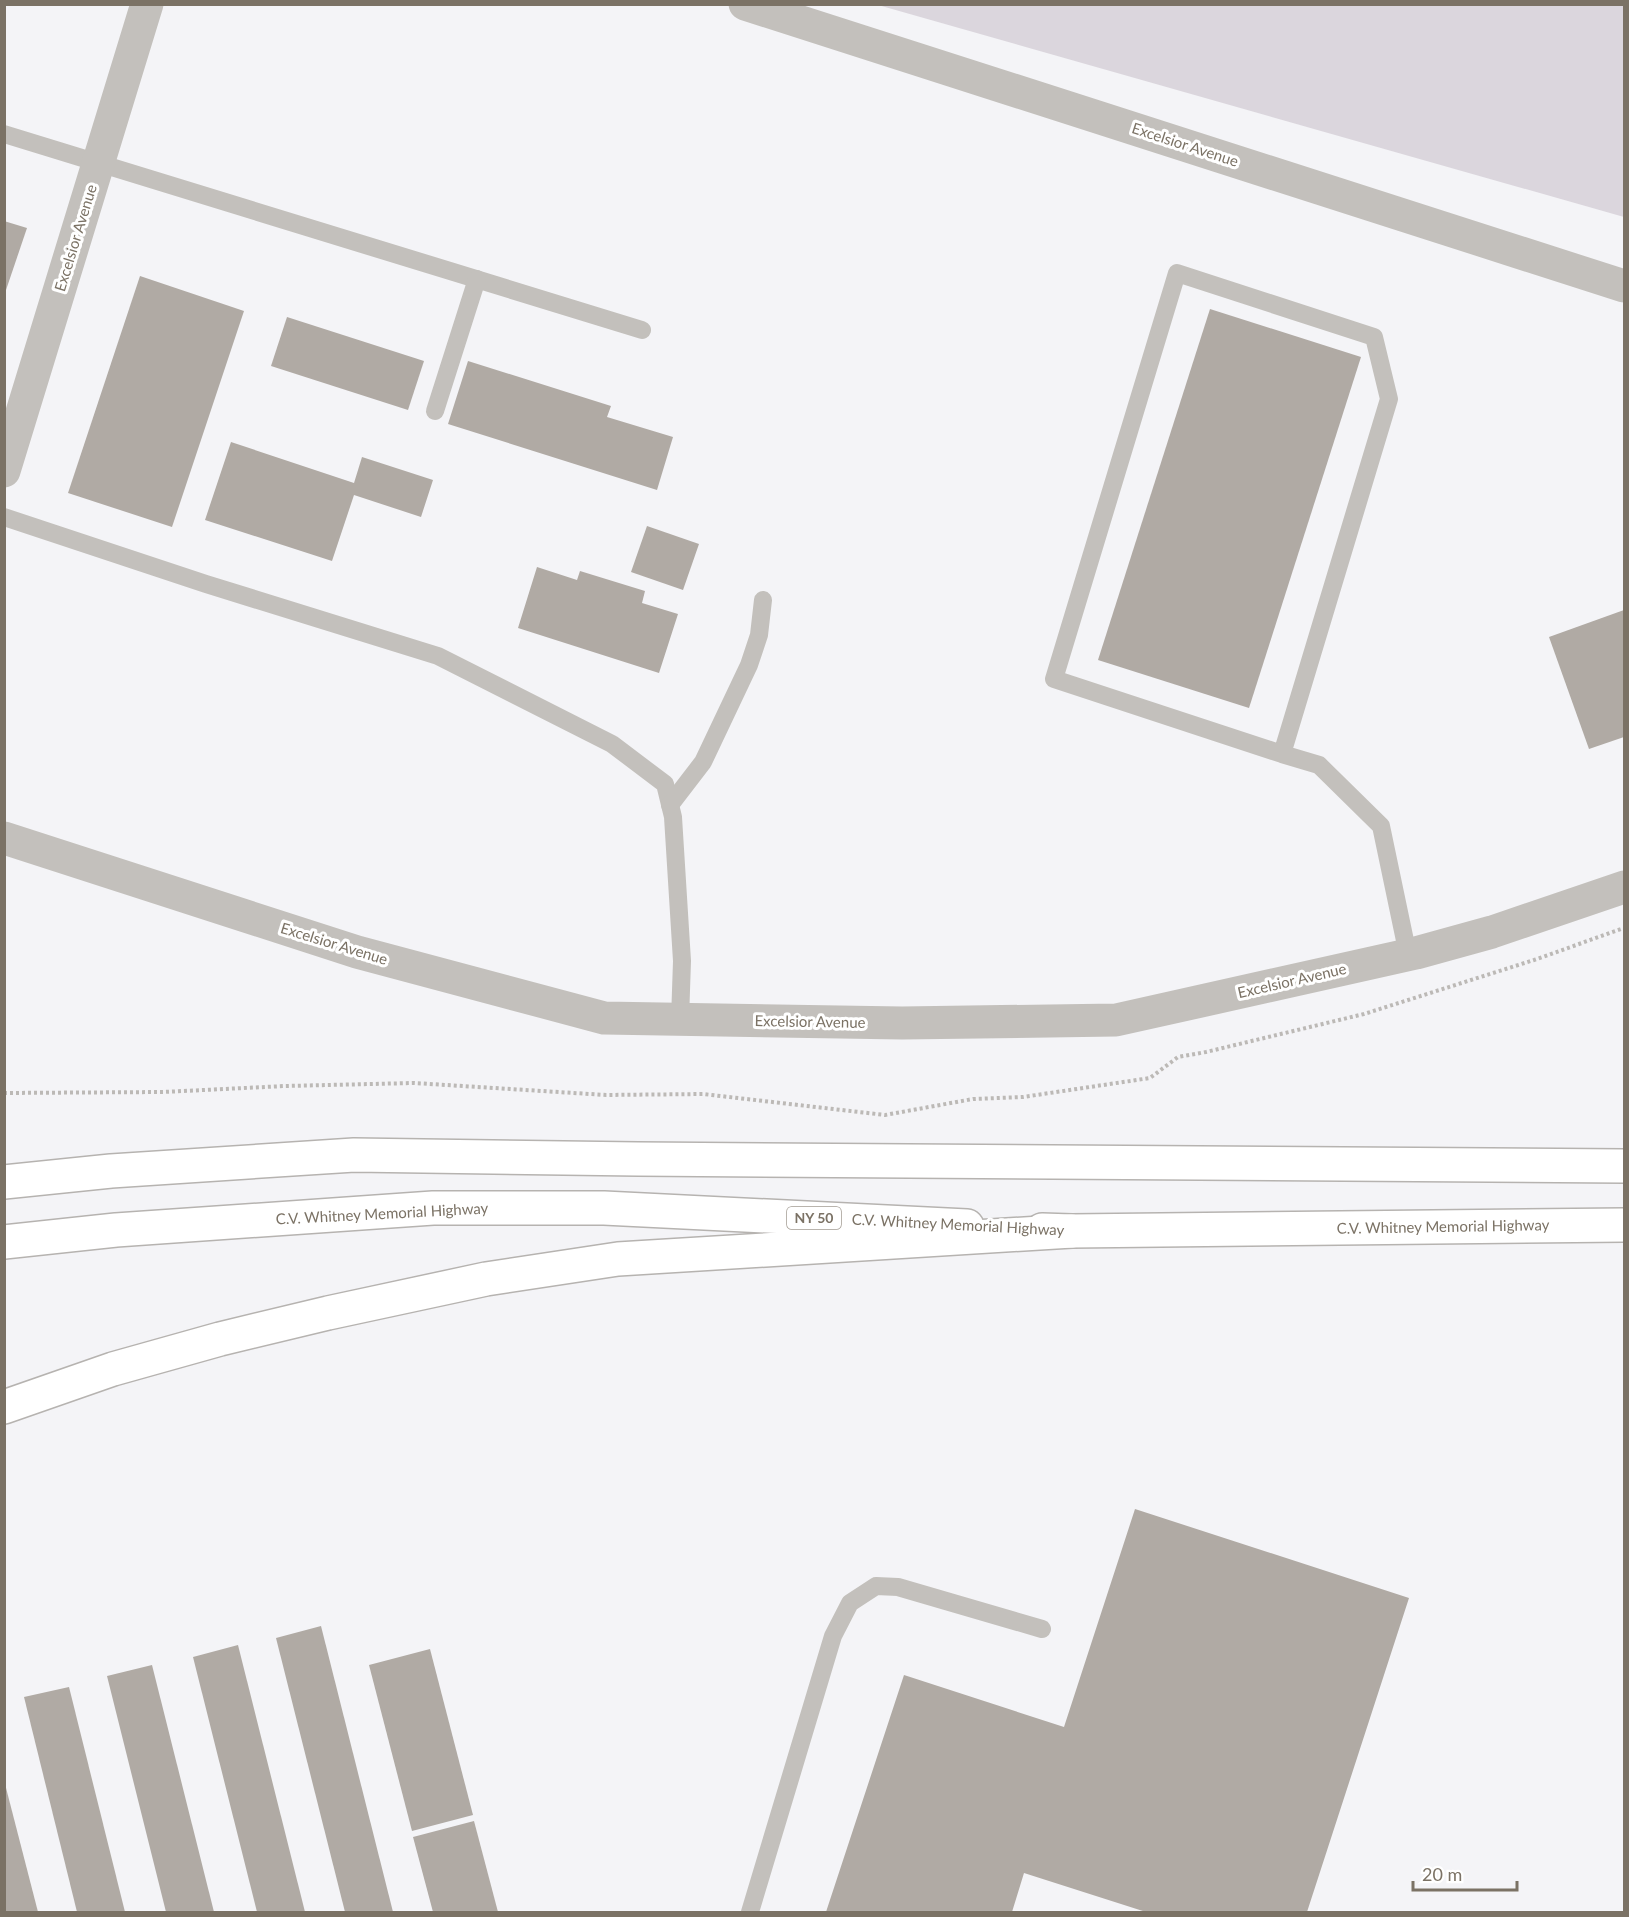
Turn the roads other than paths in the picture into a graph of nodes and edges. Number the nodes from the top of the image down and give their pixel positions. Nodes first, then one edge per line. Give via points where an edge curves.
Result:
1 (147, 4) edge
2 (745, 4) edge
3 (4, 134) edge
4 (99, 163) junction
5 (477, 279) junction
6 (1624, 286) edge
7 (642, 330) dead end
8 (435, 411) dead end
9 (4, 471) edge
10 (4, 517) edge
11 (763, 600) dead end
12 (1282, 754) junction
13 (670, 805) junction
14 (4, 838) edge
15 (1624, 887) edge
16 (1408, 955) junction
17 (680, 1020) junction
18 (1624, 1166) edge
19 (4, 1182) edge
20 (1624, 1226) edge
21 (1072, 1231) junction
22 (4, 1242) edge
23 (4, 1407) edge
24 (1042, 1629) dead end
25 (750, 1912) edge

1 - 4 street, Excelsior Avenue
2 - 6 street, Excelsior Avenue
3 - 4 lane
4 - 5 lane
4 - 9 street, Excelsior Avenue
5 - 7 lane
5 - 8 lane
10 - 13 lane via 438,656 612,744 665,784
11 - 13 lane via 759,635 749,665 703,762
12 - 12 lane via 1389,399 1374,337 1177,273 1054,679
12 - 16 lane via 1319,765 1381,826
13 - 17 lane via 682,961
14 - 17 street, Excelsior Avenue via 357,952 604,1018
15 - 16 street, Excelsior Avenue via 1492,933
16 - 17 street, Excelsior Avenue via 1116,1020
18 - 19 highway via 354,1155
20 - 21 highway, C.V. Whitney Memorial Highway / NY 50
21 - 22 highway, C.V. Whitney Memorial Highway / NY 50 via 604,1208 433,1208 116,1230
21 - 23 highway via 618,1259 486,1279 220,1339
24 - 25 lane via 898,1587 876,1587 850,1603 833,1636

